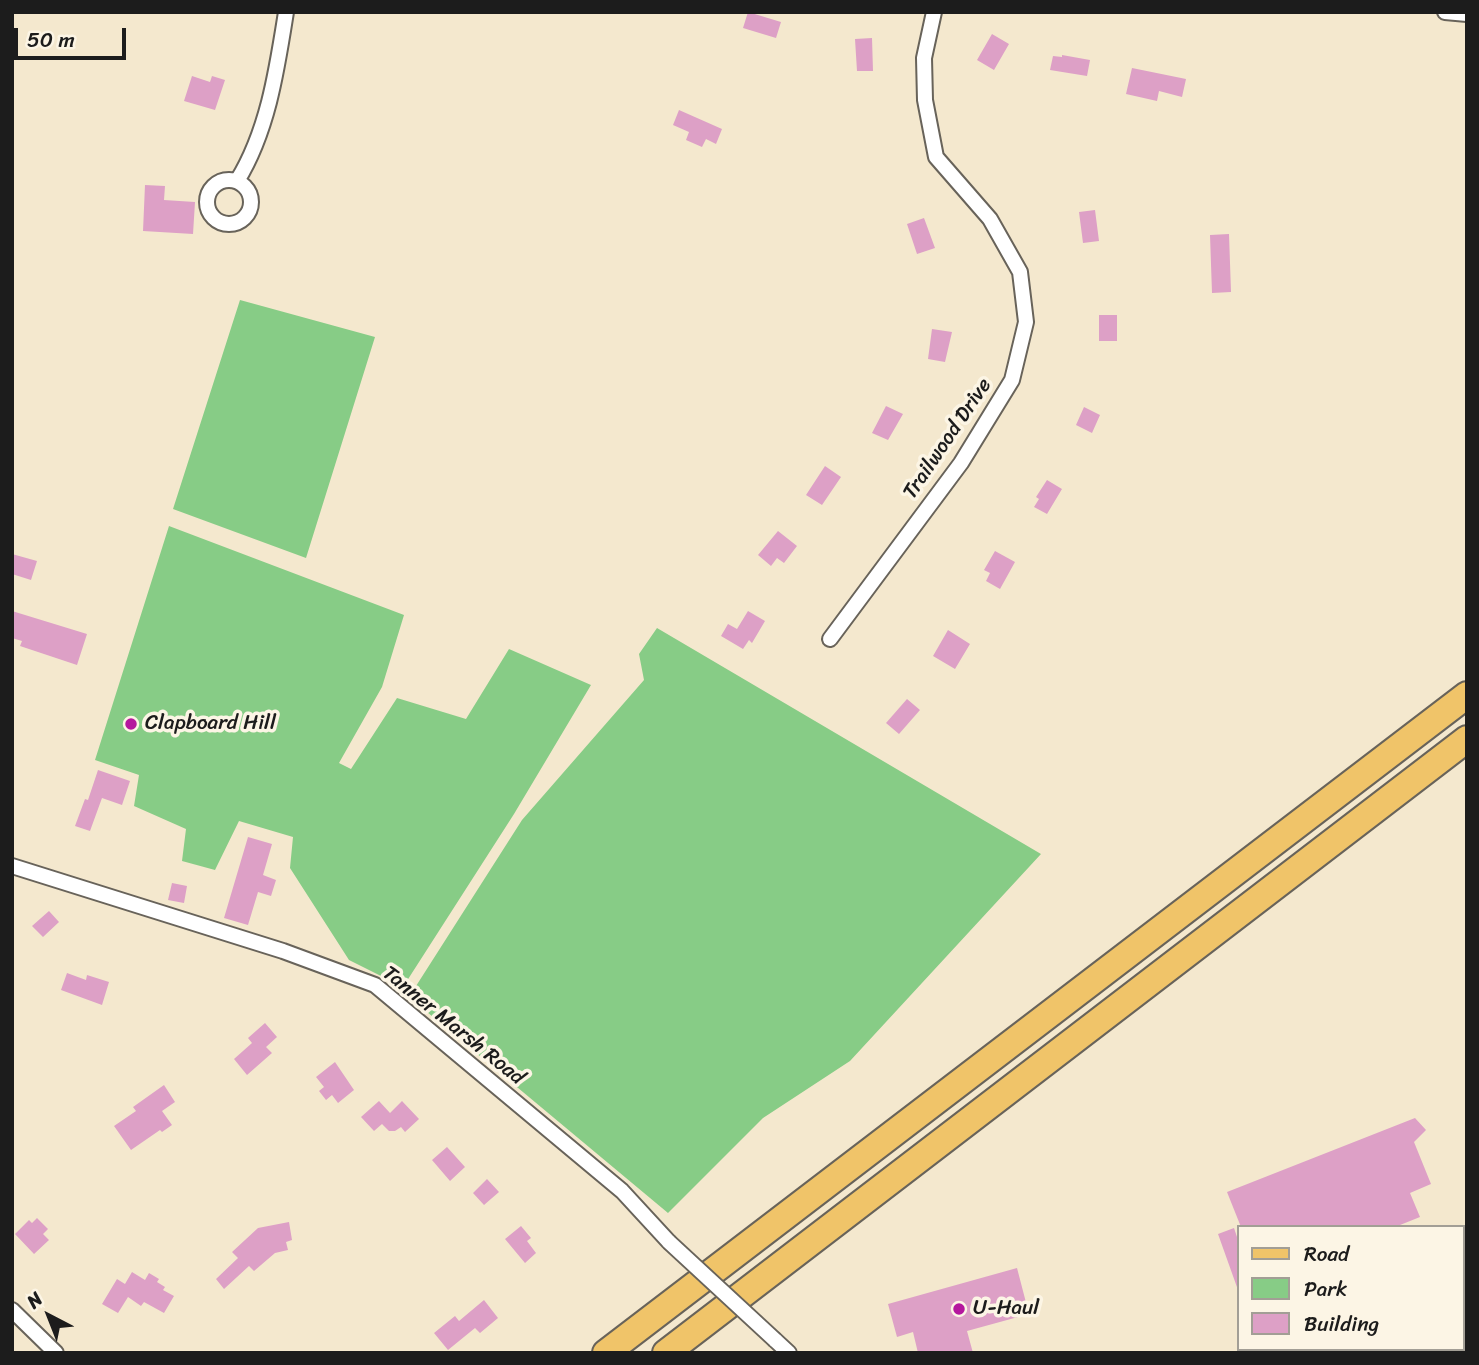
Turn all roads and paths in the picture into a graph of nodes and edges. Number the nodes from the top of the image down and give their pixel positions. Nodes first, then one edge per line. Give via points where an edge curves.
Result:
1 (286, 12) edge
2 (934, 12) edge
3 (1445, 12) edge
4 (1467, 15) edge
5 (237, 181) dead end
6 (830, 639) dead end
7 (1467, 695) edge
8 (1467, 739) edge
9 (12, 866) edge
10 (12, 1310) edge
11 (56, 1353) edge
12 (606, 1353) edge
13 (667, 1353) edge
14 (789, 1353) edge

1 - 5 street via 274,86 249,162
2 - 6 street, Trailwood Drive via 924,58 936,157 990,219 1020,272 1026,322 1012,380 967,452
3 - 4 street
7 - 12 highway
8 - 13 highway
9 - 14 street, Tanner Marsh Road, bridge via 283,951 375,985 622,1191 669,1242
10 - 11 street

